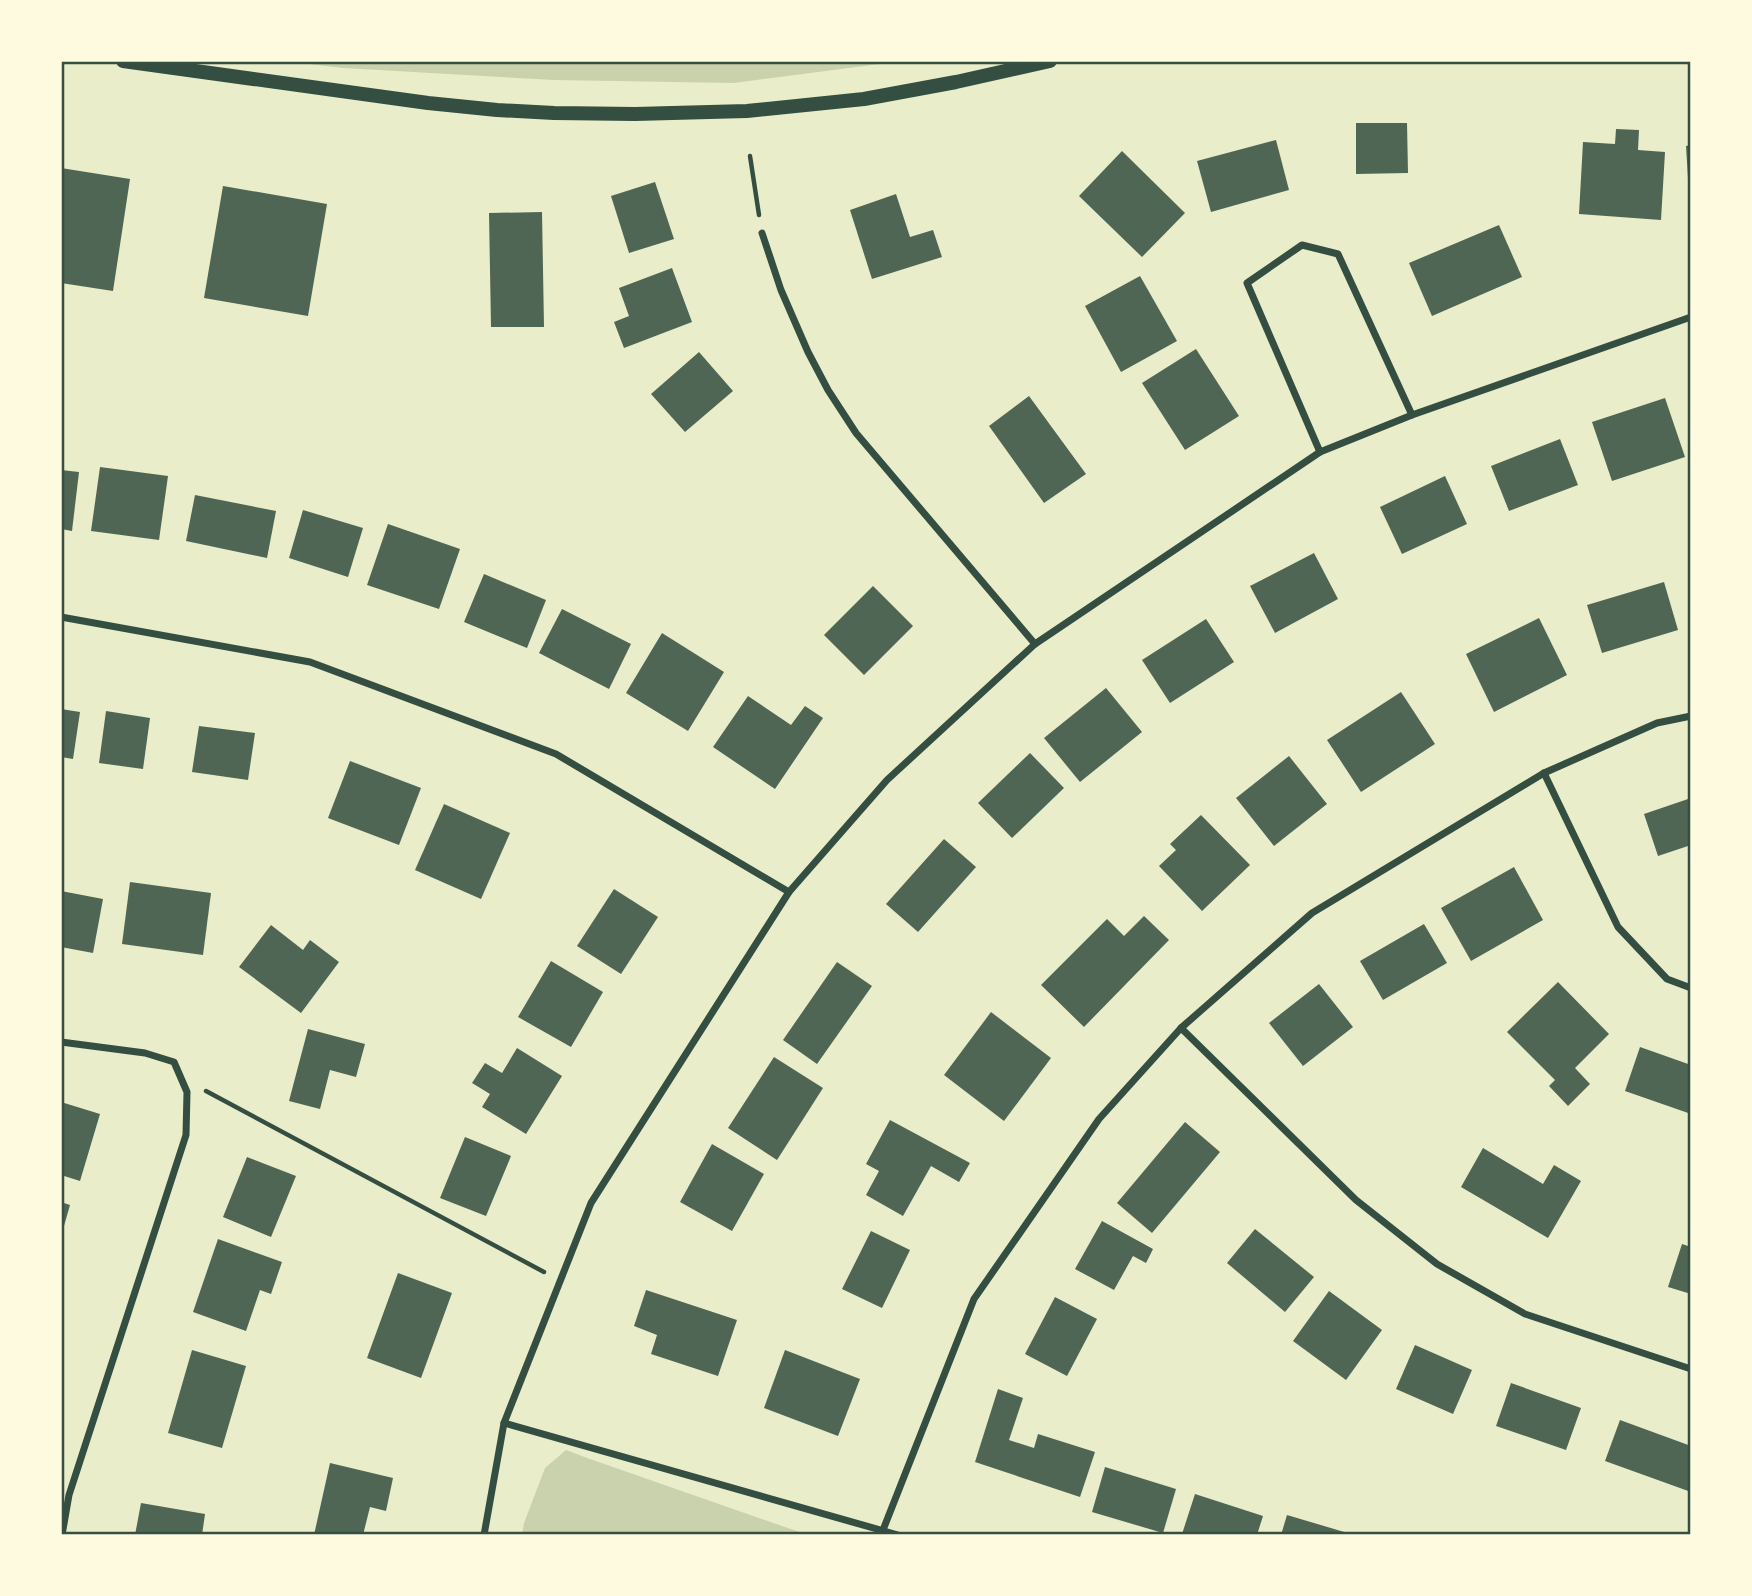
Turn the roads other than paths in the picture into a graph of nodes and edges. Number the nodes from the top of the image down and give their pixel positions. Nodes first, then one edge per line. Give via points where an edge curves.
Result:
1 (123, 61) edge
2 (1050, 61) edge
3 (762, 233) road end
4 (1691, 317) edge
5 (1412, 415) junction
6 (1320, 452) junction
7 (61, 617) edge
8 (1035, 644) junction
9 (1691, 716) edge
10 (1544, 773) junction
11 (789, 892) junction
12 (1691, 988) edge
13 (1181, 1028) junction
14 (61, 1042) edge
15 (1691, 1369) edge
16 (504, 1423) junction
17 (883, 1530) junction
18 (62, 1535) edge
19 (484, 1535) edge
20 (898, 1535) edge

1 - 2 main road via 464,107 635,114 747,111 852,101
3 - 8 street via 808,352 856,433
4 - 5 street
5 - 6 street
5 - 6 street via 1338,254 1302,246 1247,283
6 - 8 street
7 - 11 street via 310,662 556,754
8 - 11 street via 887,780
9 - 10 street via 1657,723
10 - 12 street via 1618,927 1667,979
10 - 13 street via 1312,913
11 - 16 street via 591,1203
13 - 15 street via 1356,1200 1437,1264 1525,1314
13 - 17 street via 1099,1119 974,1299
14 - 18 street via 145,1053 174,1062 187,1092 186,1135 69,1495
16 - 17 street
16 - 19 street
17 - 20 street

